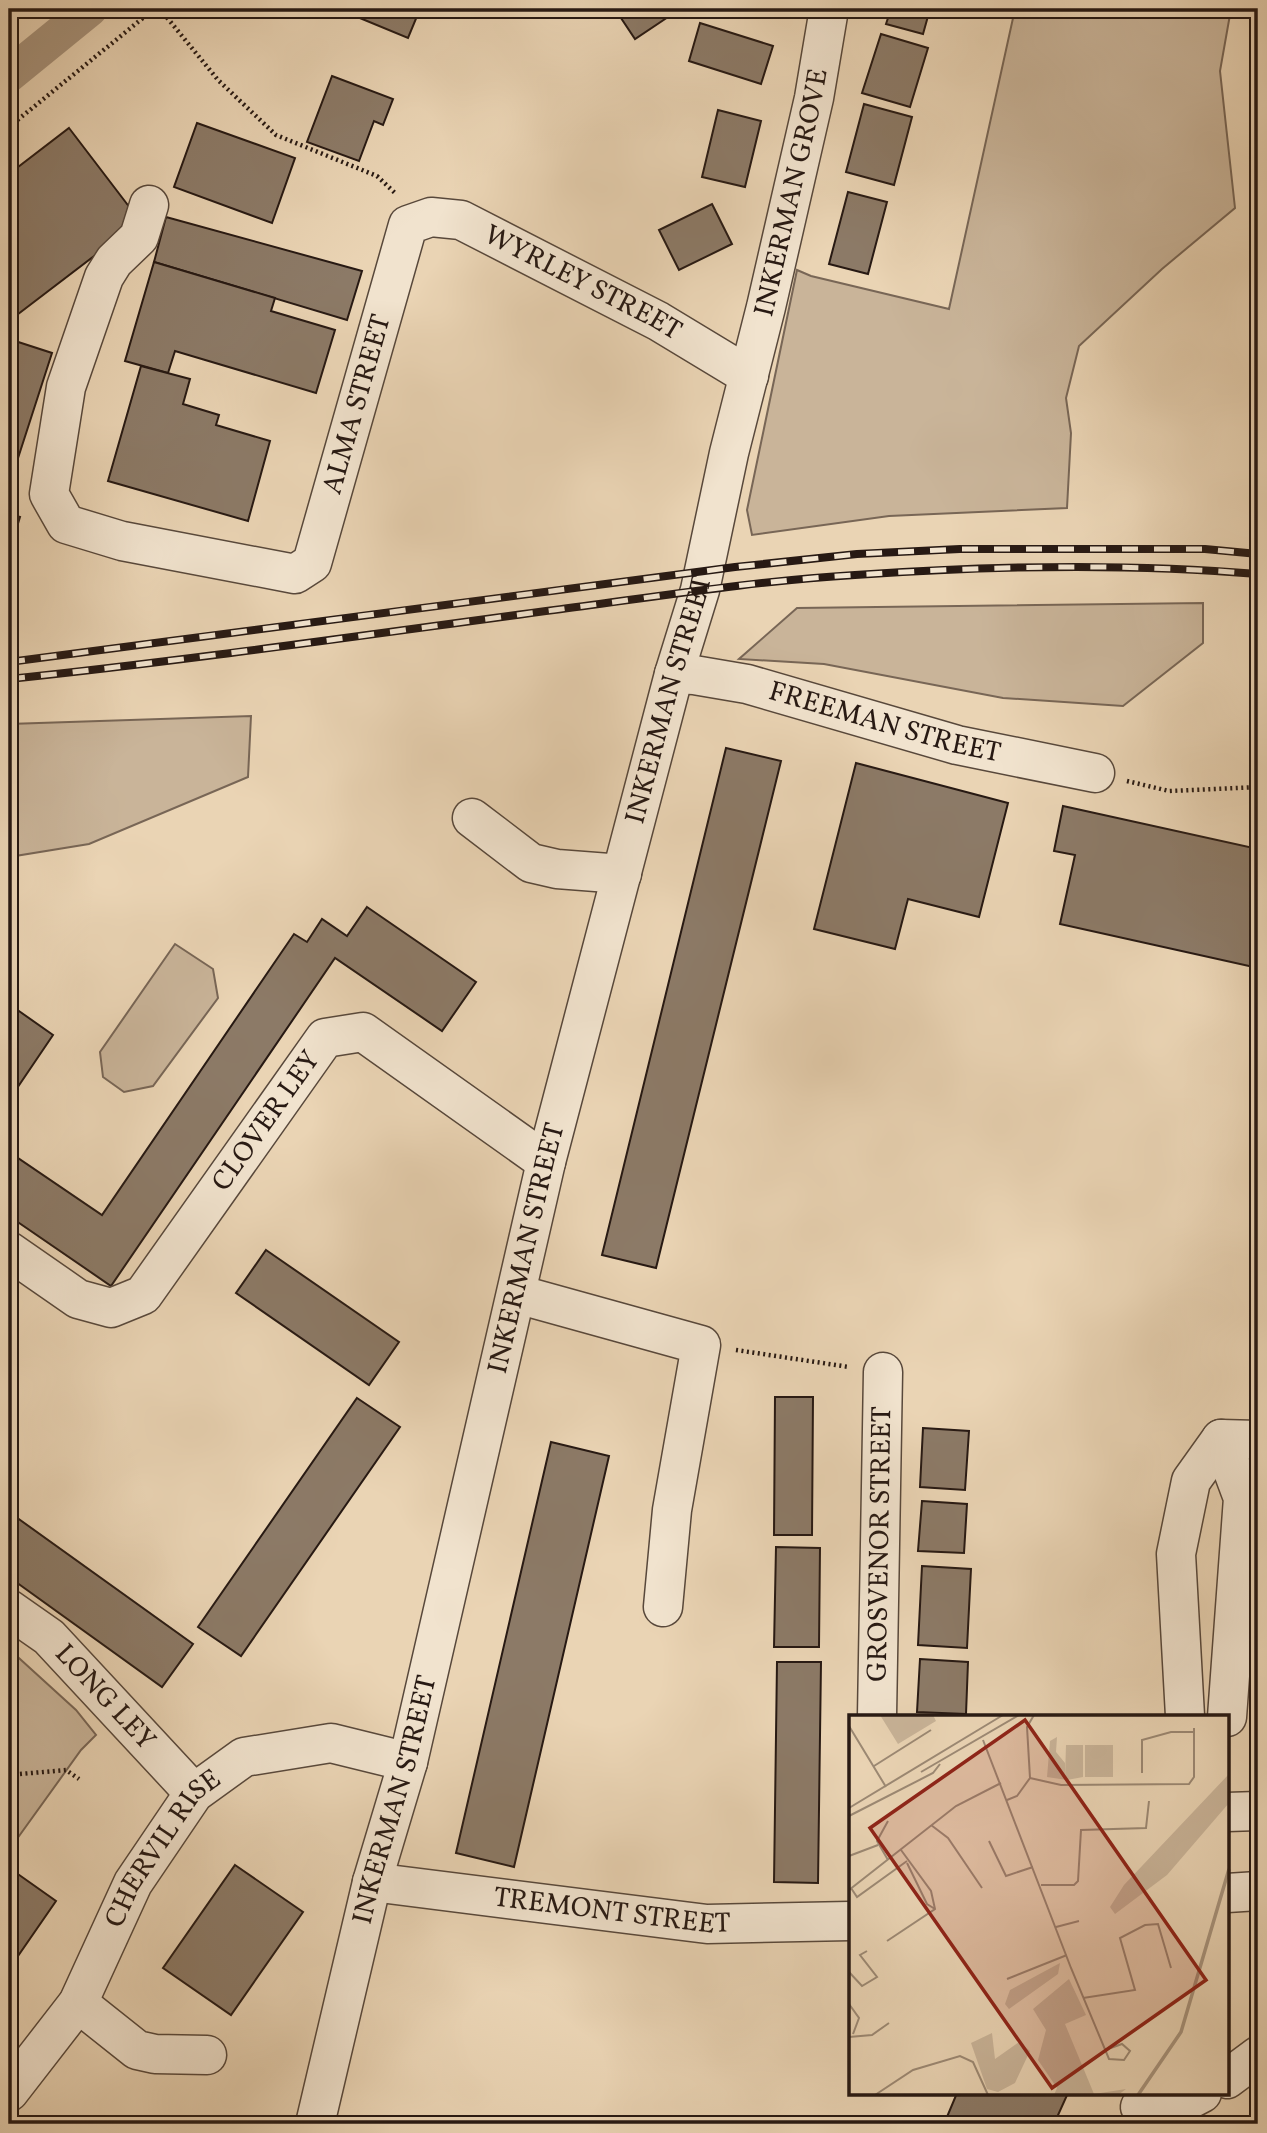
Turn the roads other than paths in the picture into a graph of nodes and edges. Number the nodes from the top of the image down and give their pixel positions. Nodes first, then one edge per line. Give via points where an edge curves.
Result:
1 (829, 9) edge
2 (149, 205) dead end
3 (416, 222) joint
4 (749, 376) junction
5 (674, 674) junction
6 (1095, 773) road end
7 (472, 818) dead end
8 (622, 874) junction
9 (546, 1161) junction
10 (9, 1251) edge
11 (517, 1294) junction
12 (883, 1372) road end
13 (1221, 1439) junction
14 (1258, 1440) edge
15 (663, 1607) dead end
16 (9, 1609) edge
17 (877, 1715) edge
18 (1185, 1715) edge
19 (1227, 1715) edge
20 (408, 1762) junction
21 (194, 1793) junction
22 (1258, 1811) edge
23 (1228, 1812) edge
24 (372, 1882) junction
25 (1258, 1891) edge
26 (1228, 1893) edge
27 (849, 1921) edge
28 (78, 2003) junction
29 (207, 2055) dead end
30 (1258, 2056) edge
31 (1228, 2078) edge
32 (9, 2092) edge
33 (1200, 2094) edge
34 (1140, 2107) dead end
35 (315, 2124) edge

1 - 4 street, INKERMAN GROVE via 814,98
2 - 3 street, ALMA STREET via 139,237 104,277 66,387 50,494 66,524 122,541 295,574 312,562
3 - 4 street, WYRLEY STREET via 431,217 461,220 659,321
4 - 5 street, INKERMAN STREET via 700,590
5 - 6 street, FREEMAN STREET via 747,684 957,746
5 - 8 street, INKERMAN STREET
7 - 8 street via 531,863
8 - 9 street, INKERMAN STREET
9 - 10 street, CLOVER LEY via 363,1032 325,1038 143,1296 111,1308 78,1299
9 - 11 street, INKERMAN STREET
11 - 15 street via 701,1345 672,1510
11 - 20 street, INKERMAN STREET
12 - 17 street, GROSVENOR STREET
13 - 14 street
13 - 18 street via 1191,1481 1176,1554
13 - 19 street via 1242,1498
16 - 21 street, LONG LEY via 49,1637
20 - 21 street, CHERVIL RISE via 331,1743 244,1757
20 - 24 street, INKERMAN STREET
21 - 28 street, CHERVIL RISE via 133,1882
22 - 23 street
24 - 27 street, TREMONT STREET via 707,1924
24 - 35 street, INKERMAN STREET
25 - 26 street
28 - 29 street via 137,2050
28 - 32 street, CHERVIL RISE
30 - 31 street
33 - 34 street via 1183,2103

